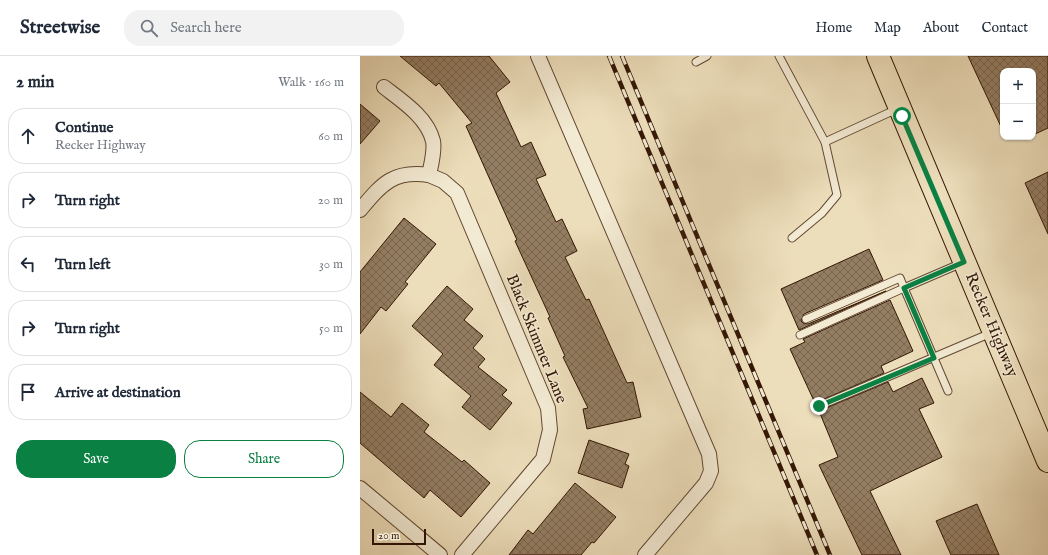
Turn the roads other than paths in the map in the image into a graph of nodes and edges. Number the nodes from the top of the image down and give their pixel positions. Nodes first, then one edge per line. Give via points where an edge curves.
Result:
1 (538, 56) edge
2 (707, 56) edge
3 (779, 56) edge
4 (878, 56) edge
5 (696, 62) dead end
6 (384, 87) dead end
7 (899, 109) junction
8 (825, 142) junction
9 (430, 175) junction
10 (360, 210) edge
11 (792, 238) dead end
12 (964, 262) junction
13 (904, 288) junction
14 (806, 319) dead end
15 (993, 332) junction
16 (800, 335) dead end
17 (934, 358) junction
18 (948, 390) dead end
19 (819, 406) dead end
20 (1048, 461) edge
21 (360, 488) edge
22 (440, 555) edge
23 (462, 555) edge
24 (645, 555) edge

1 - 24 street via 709,454 711,471 706,483
2 - 5 lane
3 - 8 lane
4 - 7 main road, Recker Highway
6 - 9 street via 415,112 427,129 433,142
7 - 8 lane
7 - 12 main road, Recker Highway
8 - 11 lane via 837,195 822,213
9 - 10 street, Black Skimmer Lane via 404,174 381,186
9 - 23 street, Black Skimmer Lane via 443,181 457,193 548,408 550,430 543,458
12 - 13 lane
12 - 15 main road, Recker Highway
13 - 14 lane via 900,278
13 - 16 lane
13 - 17 lane
15 - 17 lane
15 - 20 main road, Recker Highway
17 - 18 lane
17 - 19 lane
21 - 22 street

